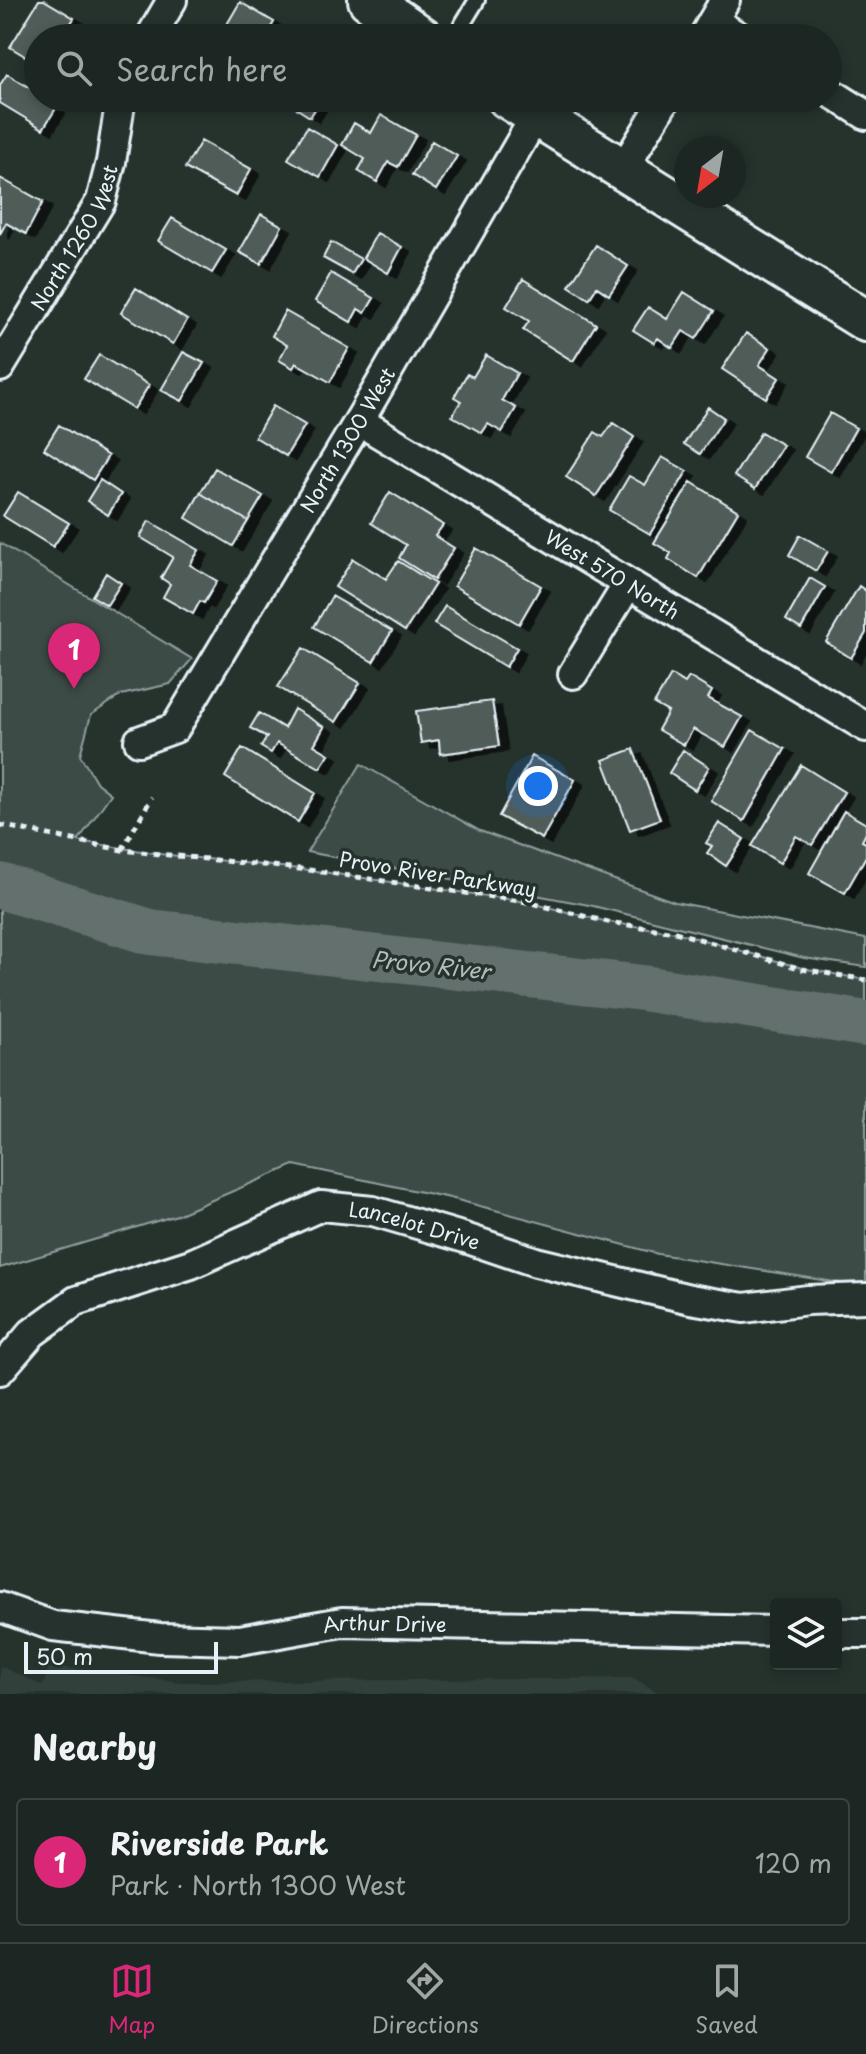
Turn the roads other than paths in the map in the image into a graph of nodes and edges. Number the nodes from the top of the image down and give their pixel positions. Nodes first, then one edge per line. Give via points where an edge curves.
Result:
1 (172, 0) edge
2 (369, 0) edge
3 (477, 0) edge
4 (158, 24) edge
5 (403, 24) edge
6 (462, 24) edge
7 (842, 100) edge
8 (119, 112) edge
9 (520, 112) edge
10 (528, 112) edge
11 (658, 112) edge
12 (866, 115) edge
13 (622, 171) junction
14 (866, 321) edge
15 (8, 337) edge
16 (0, 367) edge
17 (359, 421) junction
18 (628, 584) junction
19 (573, 674) dead end
20 (866, 727) edge
21 (139, 741) dead end
22 (866, 1298) edge
23 (0, 1370) edge
24 (0, 1607) edge
25 (770, 1631) edge
26 (842, 1633) edge
27 (866, 1633) edge

1 - 4 street
2 - 5 street
3 - 6 lane
7 - 12 street
8 - 15 street, North 1260 West via 101,201
9 - 17 street, North 1300 West
10 - 13 street
11 - 13 street
13 - 14 street
15 - 16 street, North 1260 West
17 - 18 street, West 570 North
17 - 21 street, North 1300 West via 175,728
18 - 19 street
18 - 20 street, West 570 North
22 - 23 street, Lancelot Drive via 744,1308 690,1299 536,1262 373,1211 321,1206 191,1264 76,1301 32,1333
24 - 25 street, Arthur Drive via 53,1626 160,1638 240,1640 342,1622
26 - 27 street

